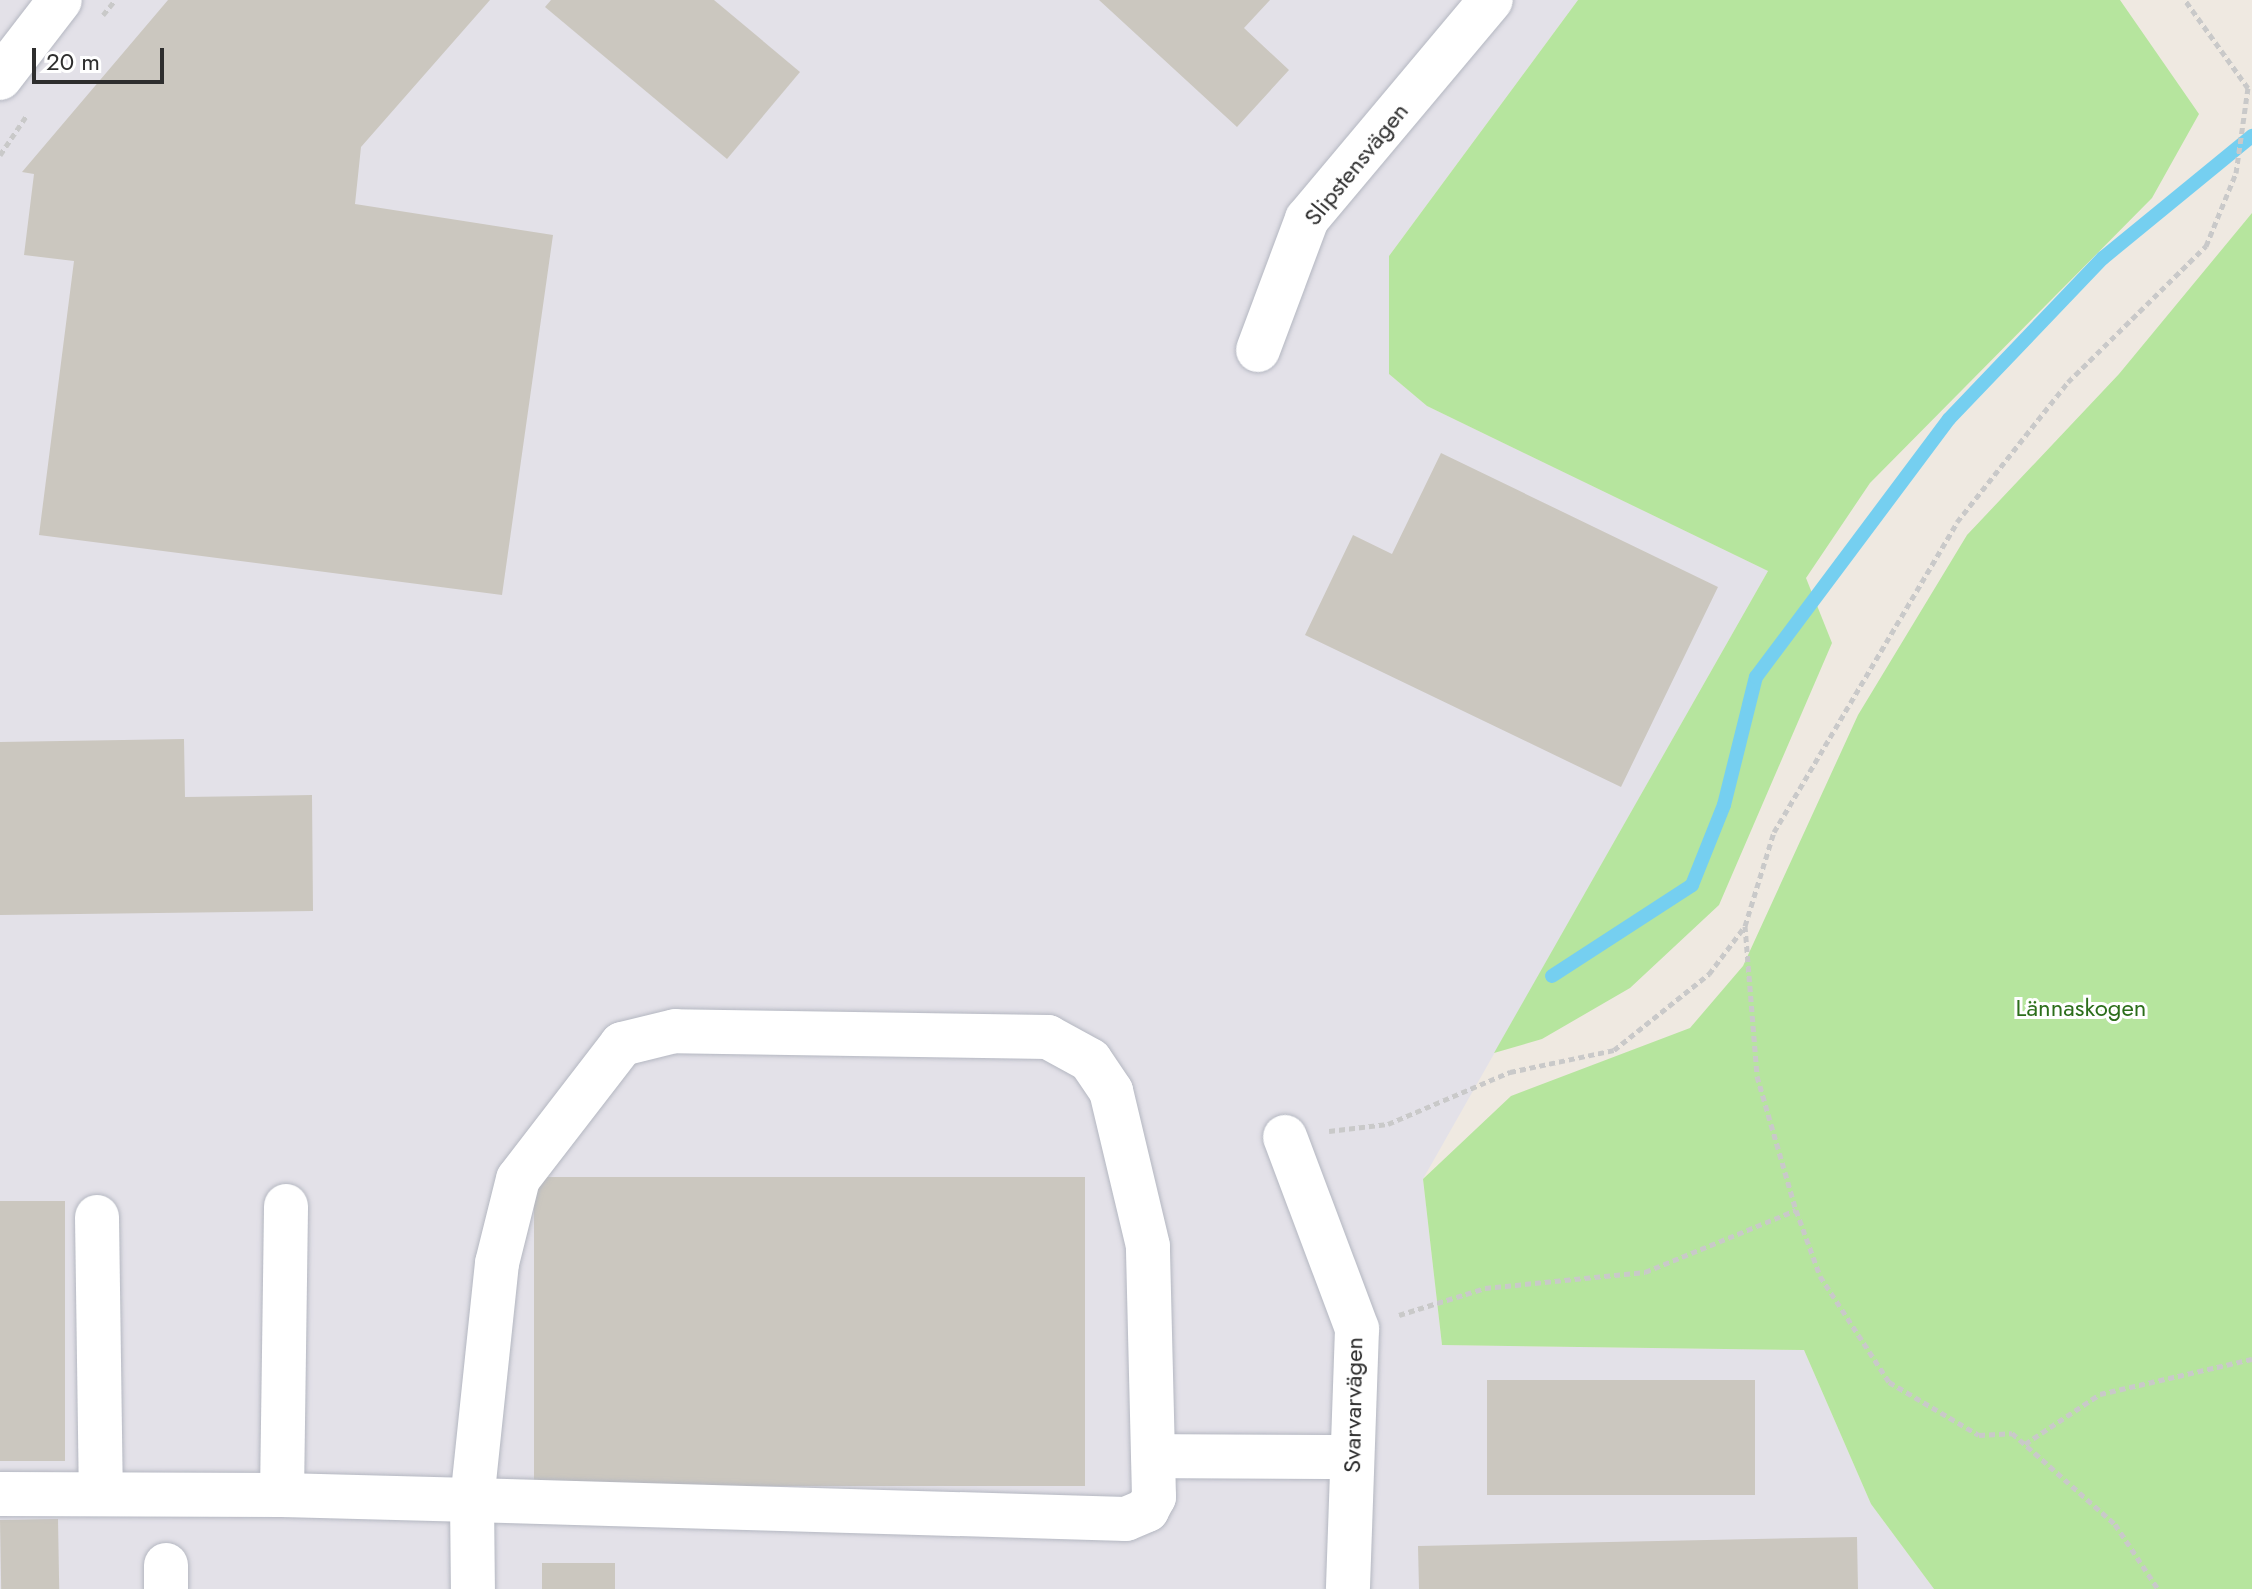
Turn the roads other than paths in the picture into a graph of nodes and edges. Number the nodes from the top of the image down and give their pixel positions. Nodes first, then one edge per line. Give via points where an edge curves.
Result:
1 (60, 0) edge
2 (1491, 0) edge
3 (0, 78) edge
4 (1258, 350) dead end
5 (1285, 1137) road end
6 (286, 1206) dead end
7 (97, 1217) dead end
8 (1153, 1456) junction
9 (1352, 1457) junction
10 (101, 1491) junction
11 (0, 1494) edge
12 (282, 1495) junction
13 (472, 1500) junction
14 (473, 1589) edge
15 (1348, 1589) edge

1 - 3 street
2 - 4 street, Slipstensvägen via 1307,219
5 - 9 street, Svarvarvägen via 1357,1329
6 - 12 street
7 - 10 street
8 - 9 street
8 - 13 street via 1154,1497 1147,1510 1126,1519
8 - 13 street via 1148,1246 1111,1091 1090,1060 1048,1037 675,1031 622,1044 518,1179 497,1263
9 - 15 street, Svarvarvägen
10 - 11 street
10 - 12 street
12 - 13 street
13 - 14 street

